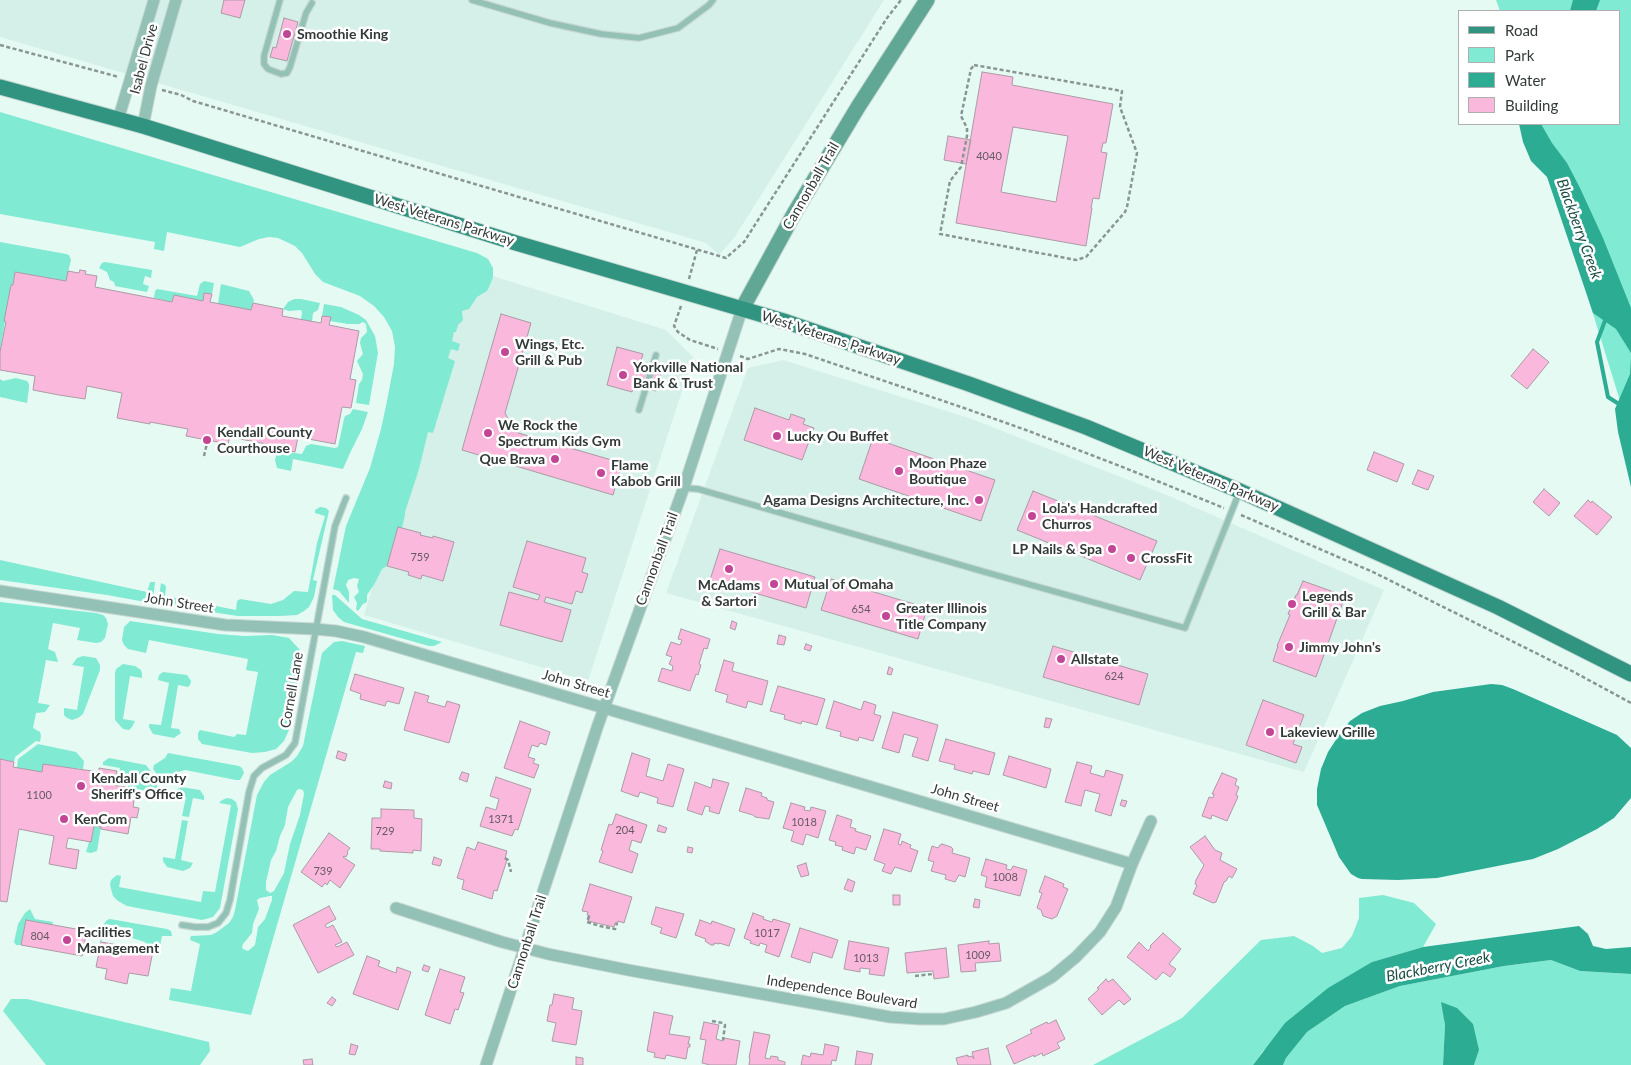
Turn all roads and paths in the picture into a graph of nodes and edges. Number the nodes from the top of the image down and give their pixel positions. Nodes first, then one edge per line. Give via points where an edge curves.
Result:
1 (154, 0) edge
2 (176, 0) edge
3 (280, 0) edge
4 (472, 0) edge
5 (713, 0) edge
6 (901, 0) edge
7 (928, 0) edge
8 (312, 3) dead end
9 (0, 44) edge
10 (113, 75) dead end
11 (0, 87) edge
12 (162, 90) dead end
13 (118, 120) junction
14 (143, 126) junction
15 (940, 234) joint
16 (697, 250) junction
17 (694, 262) dead end
18 (742, 309) junction
19 (676, 319) dead end
20 (701, 344) dead end
21 (656, 355) dead end
22 (740, 356) dead end
23 (639, 410) dead end
24 (207, 443) dead end
25 (204, 456) dead end
26 (684, 488) junction
27 (1240, 491) junction
28 (346, 498) dead end
29 (1204, 500) dead end
30 (1252, 520) dead end
31 (0, 591) edge
32 (315, 629) junction
33 (1631, 674) edge
34 (1631, 704) edge
35 (604, 707) junction
36 (1151, 821) dead end
37 (505, 858) dead end
38 (1132, 864) junction
39 (511, 872) dead end
40 (396, 908) dead end
41 (589, 916) dead end
42 (616, 923) dead end
43 (182, 925) dead end
44 (524, 949) junction
45 (933, 974) dead end
46 (915, 976) dead end
47 (712, 1021) dead end
48 (723, 1040) dead end
49 (486, 1065) edge

1 - 13 street, Isabel Drive
2 - 14 street, Isabel Drive
3 - 8 lane via 264,64 281,74 287,73 290,67
4 - 5 lane via 550,23 639,38 678,28
6 - 16 path via 744,242 726,258
7 - 18 main road, Cannonball Trail via 858,107
9 - 10 path
11 - 13 main road, West Veterans Parkway
12 - 16 path
13 - 14 main road, West Veterans Parkway
14 - 18 main road, West Veterans Parkway via 509,241
15 - 15 path via 1076,260 1086,258 1127,207 1136,153 1120,107 1122,91 974,65 961,116 967,128 961,167 950,181
16 - 17 path
18 - 26 street, Cannonball Trail
18 - 27 main road, West Veterans Parkway via 978,387 1086,427
19 - 20 path via 674,326 678,332
21 - 23 lane
22 - 29 path via 748,359 779,349 804,354 1017,427
24 - 25 path
26 - 27 lane via 698,489 1185,628
26 - 35 street, Cannonball Trail
27 - 33 main road, West Veterans Parkway via 1498,607
28 - 32 lane, Cornell Lane via 335,526
30 - 34 path via 1373,572 1572,671
31 - 32 street, John Street via 225,625
32 - 35 street, John Street via 364,637
32 - 43 lane, Cornell Lane via 295,743 286,754 254,776 226,914 218,923 208,927
35 - 38 street, John Street
35 - 44 street, Cannonball Trail
36 - 38 street, Independence Boulevard
37 - 39 path
38 - 44 street, Independence Boulevard via 1116,907 1100,932 1076,957 1052,976 1006,1003 944,1019 890,1017
40 - 44 street, Independence Boulevard
41 - 42 path via 587,922 605,927 615,929
44 - 49 street, Cannonball Trail
45 - 46 path
47 - 48 path via 725,1025

